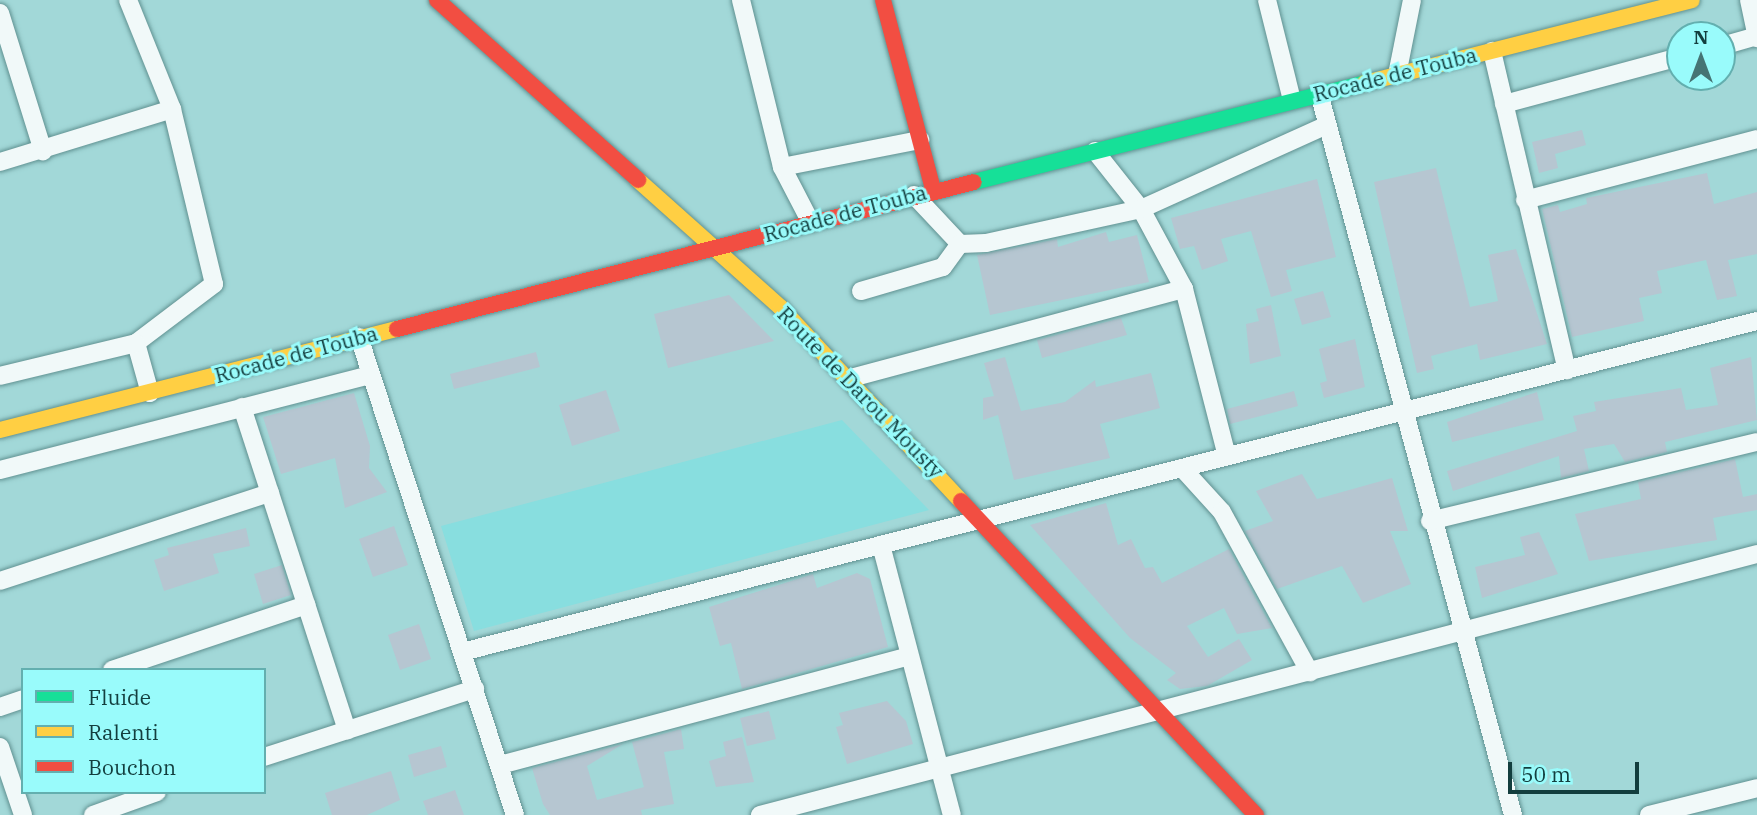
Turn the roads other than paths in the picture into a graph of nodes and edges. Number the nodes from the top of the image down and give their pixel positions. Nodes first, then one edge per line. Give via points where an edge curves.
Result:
1 (128, 0) edge
2 (437, 0) edge
3 (741, 0) edge
4 (904, 0) edge
5 (1267, 0) edge
6 (1412, 0) edge
7 (1692, 0) edge
8 (1749, 0) edge
9 (884, 2) edge
10 (0, 13) edge
11 (3, 34) edge
12 (1757, 37) edge
13 (1736, 42) edge
14 (1492, 51) junction
15 (1666, 61) edge
16 (1398, 70) junction
17 (1319, 93) junction
18 (1292, 100) junction
19 (1504, 104) junction
20 (172, 109) junction
21 (1325, 126) junction
22 (1757, 139) edge
23 (920, 140) junction
24 (43, 151) junction
25 (1096, 151) junction
26 (0, 162) edge
27 (782, 167) junction
28 (933, 190) junction
29 (914, 195) junction
30 (1525, 200) junction
31 (1140, 209) junction
32 (811, 223) junction
33 (960, 244) junction
34 (715, 246) junction
35 (1184, 289) junction
36 (861, 291) dead end
37 (1757, 321) edge
38 (359, 337) junction
39 (136, 343) junction
40 (1567, 370) junction
41 (369, 375) junction
42 (0, 376) edge
43 (851, 378) junction
44 (150, 393) junction
45 (242, 407) junction
46 (1406, 411) junction
47 (0, 430) edge
48 (1757, 442) edge
49 (1227, 456) junction
50 (1182, 468) junction
51 (0, 470) edge
52 (270, 494) junction
53 (983, 519) junction
54 (1430, 522) junction
55 (881, 545) junction
56 (1757, 554) edge
57 (0, 581) edge
58 (306, 606) junction
59 (1464, 634) junction
60 (462, 652) junction
61 (909, 656) junction
62 (134, 666) edge
63 (1310, 673) junction
64 (475, 689) junction
65 (21, 700) edge
66 (0, 707) edge
67 (1157, 709) junction
68 (347, 730) junction
69 (0, 747) edge
70 (266, 756) edge
71 (500, 765) junction
72 (941, 766) junction
73 (1757, 788) edge
74 (151, 794) edge
75 (23, 815) edge
76 (93, 815) edge
77 (513, 815) edge
78 (760, 815) edge
79 (952, 815) edge
80 (1256, 815) edge
81 (1513, 815) edge
82 (1649, 815) edge

1 - 20 street
2 - 34 main road, Route de Darou Mousty
3 - 27 street
4 - 9 street
5 - 18 street
6 - 16 street
7 - 14 main road, Rocade de Touba
8 - 12 street
9 - 23 main road
10 - 11 street
11 - 24 street
12 - 13 street
14 - 16 main road, Rocade de Touba
14 - 19 street
15 - 19 street
16 - 17 main road, Rocade de Touba
17 - 18 main road, Rocade de Touba
17 - 21 street
18 - 25 main road, Rocade de Touba
19 - 30 street
20 - 24 street
20 - 39 street via 214,284
21 - 31 street
21 - 46 street
22 - 30 street
23 - 27 street
23 - 28 main road
24 - 26 street
25 - 28 main road, Rocade de Touba
25 - 31 street
27 - 32 street
28 - 29 main road, Rocade de Touba
29 - 32 main road, Rocade de Touba
29 - 33 street
30 - 40 street
31 - 33 street
31 - 35 street
32 - 34 main road, Rocade de Touba
33 - 36 street via 943,267
34 - 38 main road, Rocade de Touba
34 - 43 main road, Route de Darou Mousty
35 - 43 street
35 - 49 street
37 - 40 street
38 - 41 street
38 - 44 main road, Rocade de Touba
39 - 42 street
39 - 44 street
40 - 46 street
41 - 45 street
41 - 60 street
43 - 53 main road, Route de Darou Mousty
44 - 47 main road, Rocade de Touba
45 - 51 street
45 - 52 street
46 - 49 street
46 - 54 street
48 - 54 street
49 - 50 street
50 - 53 street
50 - 63 street via 1223,512
52 - 57 street
52 - 58 street
53 - 55 street
53 - 67 main road, Route de Darou Mousty
54 - 59 street
55 - 60 street
55 - 61 street
56 - 59 street
58 - 62 street
58 - 68 street
59 - 63 street
59 - 81 street
60 - 64 street
61 - 71 street
61 - 72 street
63 - 67 street
64 - 68 street
64 - 71 street
65 - 66 street
67 - 72 street
67 - 80 main road, Route de Darou Mousty
68 - 70 street
69 - 75 street
71 - 77 street
72 - 78 street
72 - 79 street
73 - 82 street
74 - 76 street

